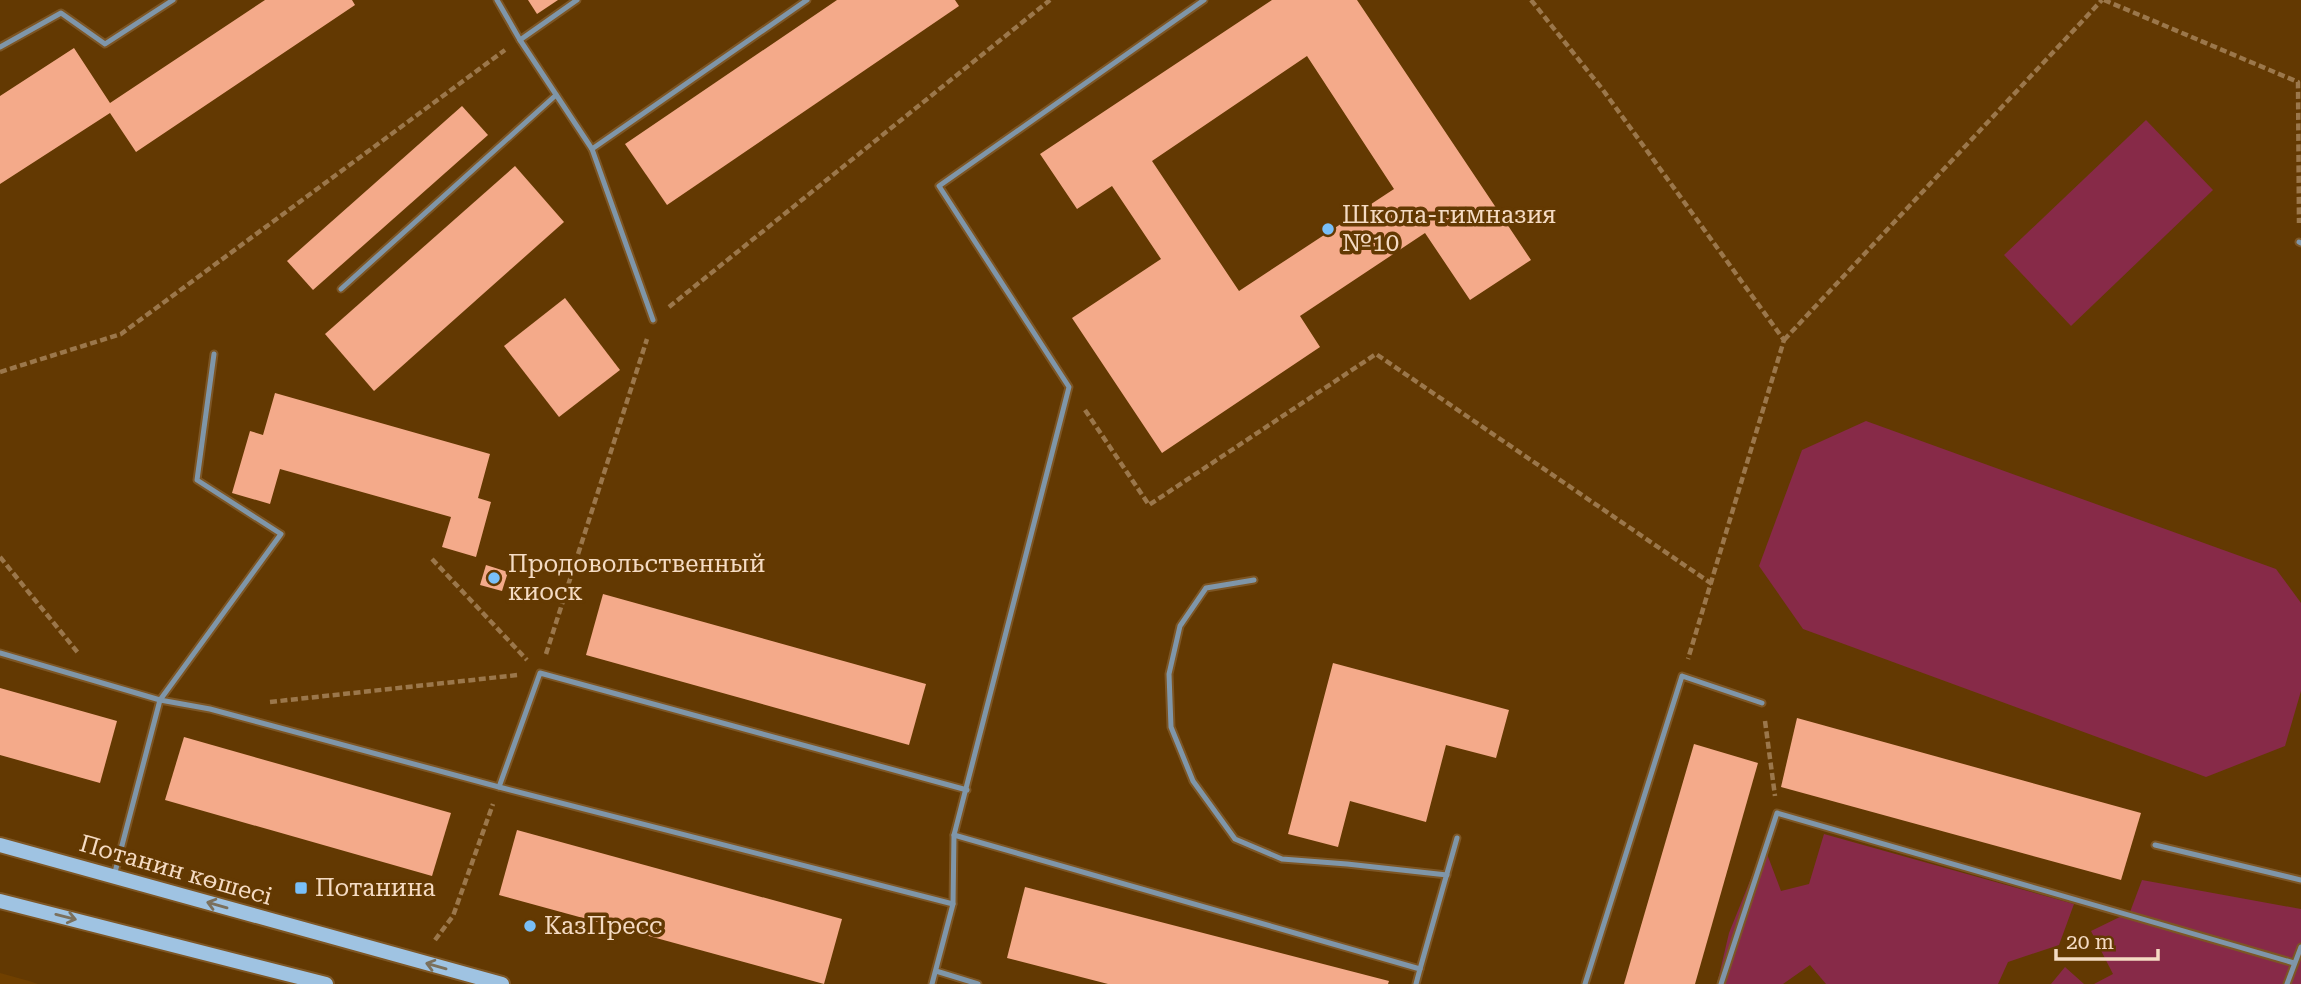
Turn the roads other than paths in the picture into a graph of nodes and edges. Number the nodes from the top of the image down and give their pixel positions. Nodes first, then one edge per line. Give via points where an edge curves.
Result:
1 (173, 0) edge
2 (497, 0) edge
3 (577, 0) edge
4 (807, 0) edge
5 (1204, 0) edge
6 (520, 40) junction
7 (0, 47) edge
8 (556, 95) junction
9 (592, 149) junction
10 (341, 289) dead end
11 (653, 320) road end
12 (214, 354) dead end
13 (1254, 580) dead end
14 (0, 653) edge
15 (160, 700) junction
16 (1762, 703) road end
17 (499, 787) junction
18 (967, 790) junction
19 (954, 835) junction
20 (1457, 838) dead end
21 (0, 845) edge
22 (2155, 845) dead end
23 (1447, 875) junction
24 (114, 876) junction
25 (2301, 880) edge
26 (0, 901) edge
27 (953, 904) junction
28 (2301, 947) edge
29 (2294, 963) junction
30 (1420, 969) junction
31 (936, 971) junction
32 (326, 984) edge
33 (502, 984) edge
34 (932, 984) edge
35 (978, 984) edge
36 (1416, 984) edge
37 (1585, 984) edge
38 (1721, 984) edge
39 (2287, 984) edge

1 - 7 lane via 105,44 61,13
2 - 6 lane
3 - 6 lane
4 - 9 lane
5 - 18 lane via 939,186 1069,387
6 - 8 lane
8 - 9 lane
8 - 10 lane
9 - 11 lane
12 - 15 lane via 197,480 281,534
13 - 23 lane via 1206,589 1180,626 1170,674 1171,727 1193,781 1235,839 1282,859
14 - 15 lane
15 - 17 lane via 210,709
15 - 24 lane
16 - 37 lane via 1682,676
17 - 18 lane via 540,673
17 - 27 lane
18 - 19 lane
19 - 27 lane
19 - 30 lane
20 - 23 lane
21 - 24 main road, Потанин көшесі
22 - 25 lane
23 - 30 lane
33 -> 24 main road, Потанин көшесі
26 -> 32 main road
27 - 31 lane
28 - 29 lane
29 - 38 lane via 1777,813
29 - 39 lane
30 - 36 lane
31 - 34 lane
31 - 35 lane

